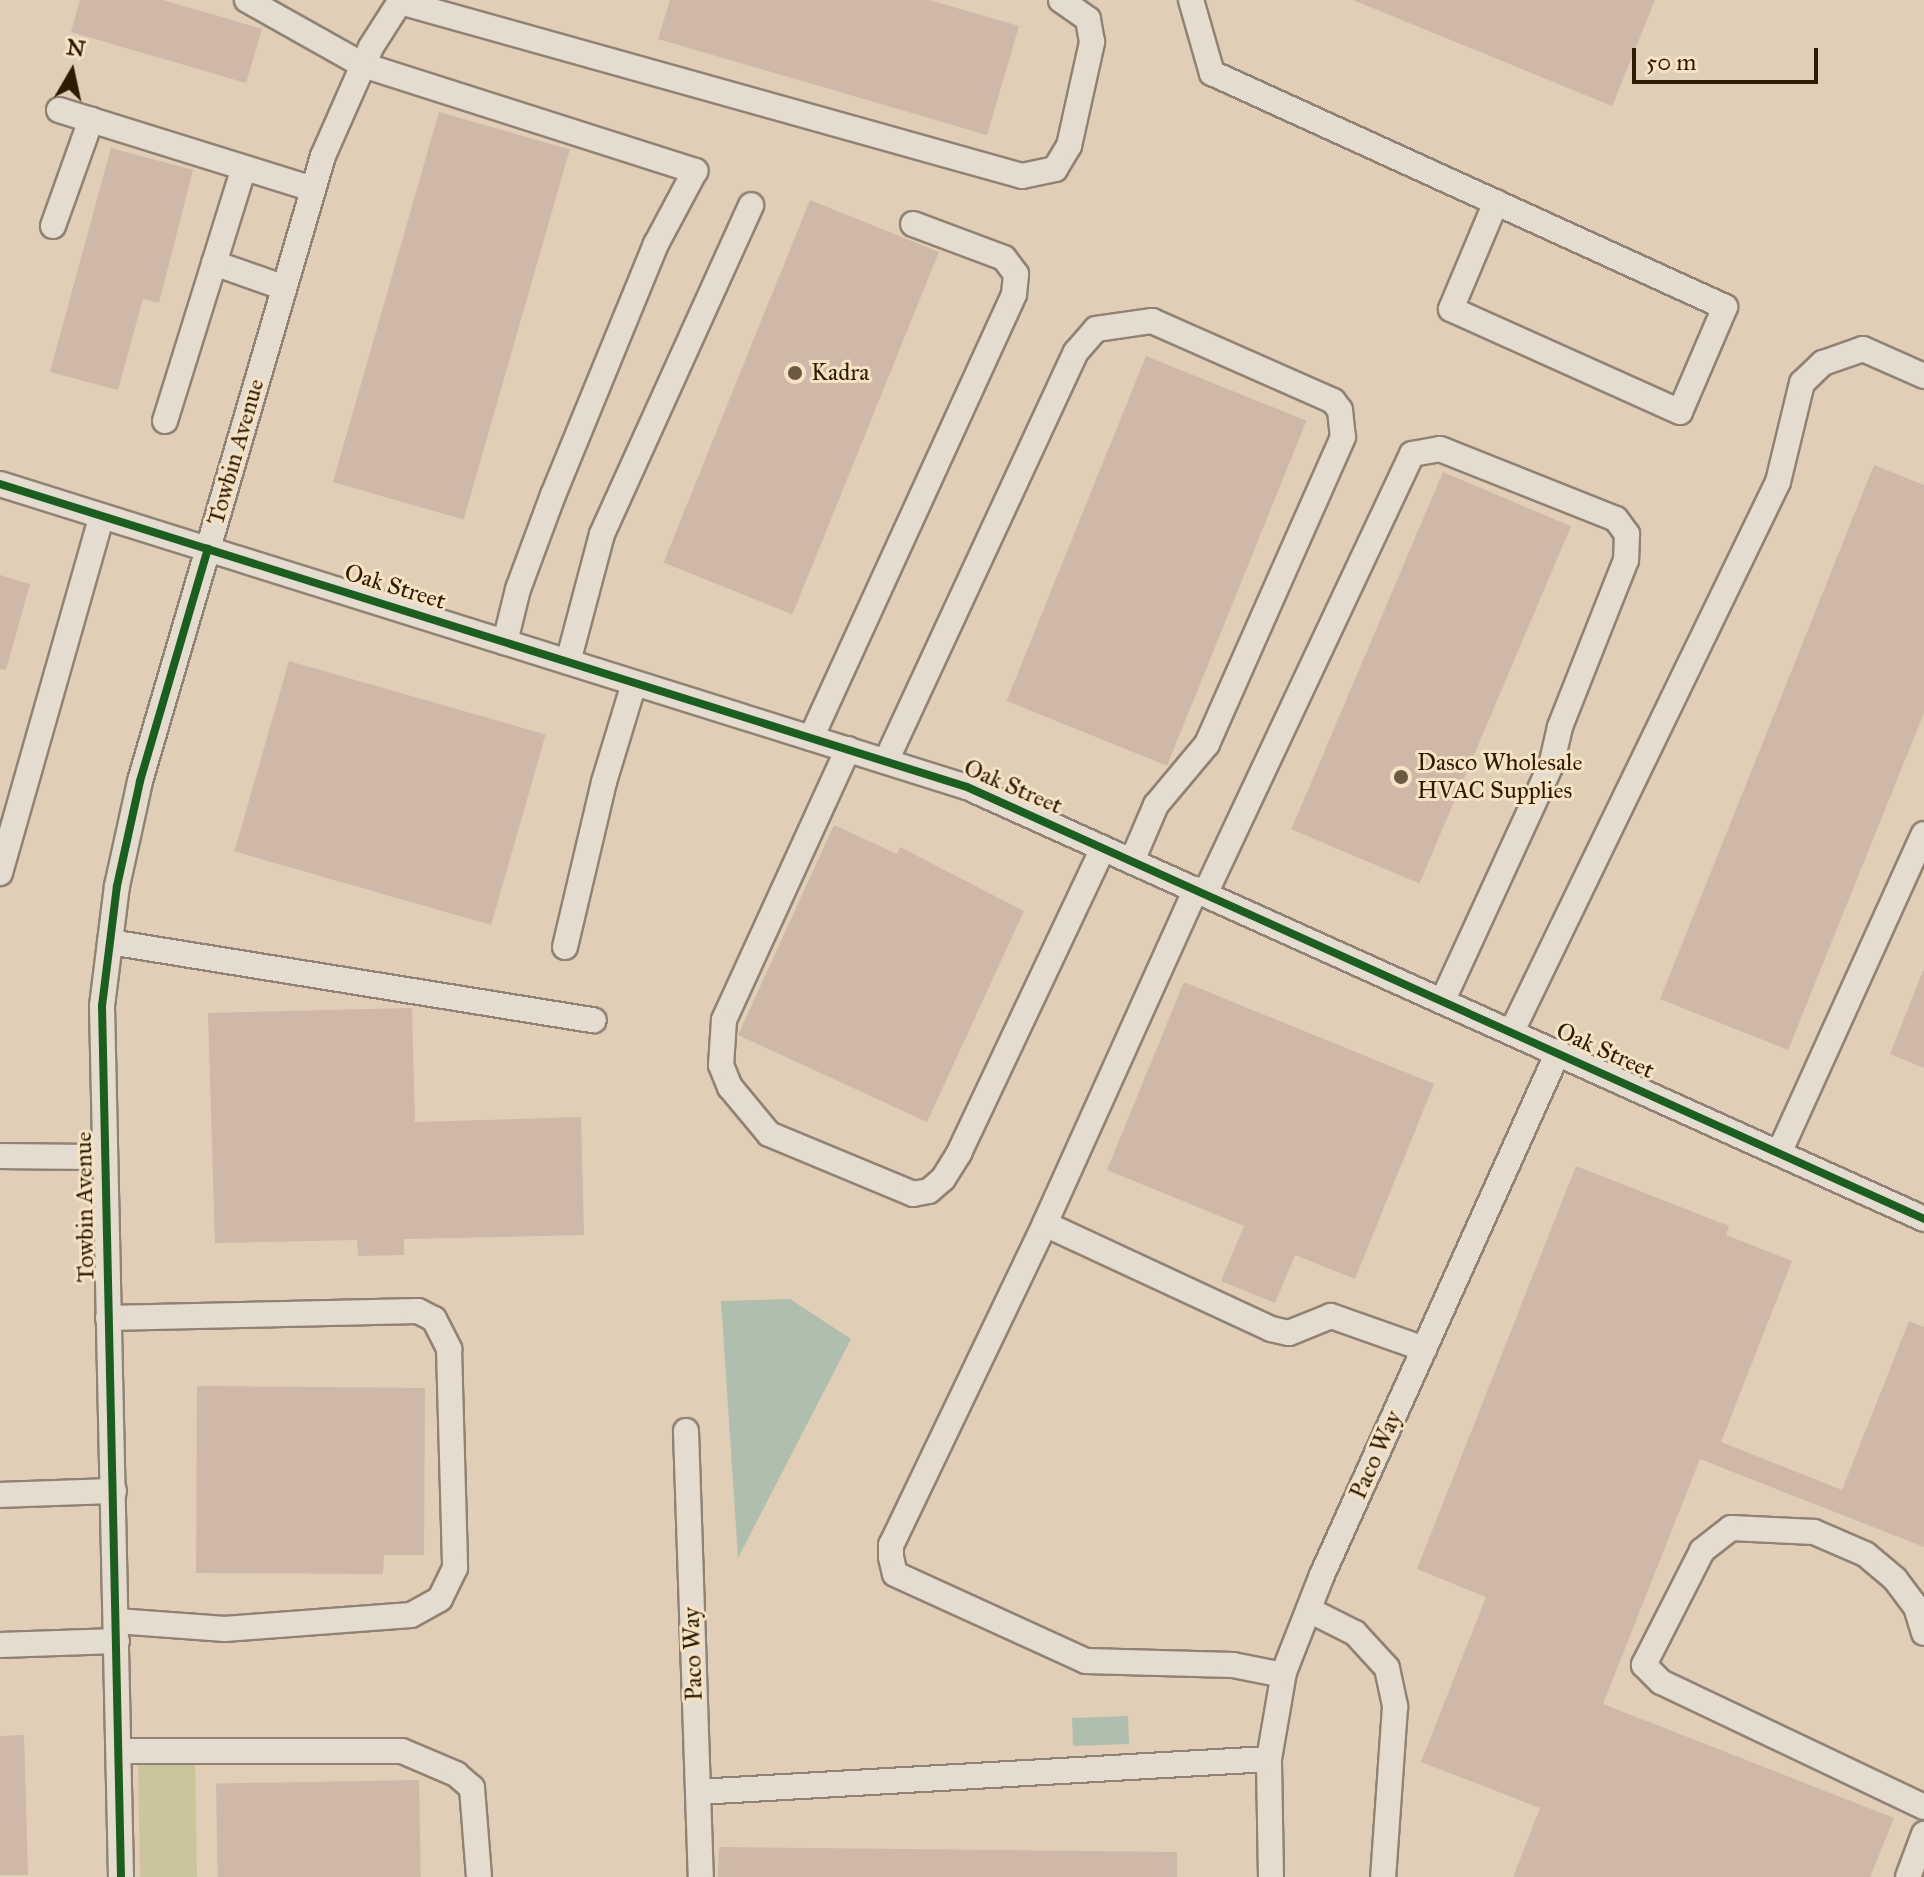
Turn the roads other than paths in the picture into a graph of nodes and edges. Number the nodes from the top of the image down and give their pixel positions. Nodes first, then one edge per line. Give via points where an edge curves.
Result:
1 (247, 0) edge
2 (1061, 0) edge
3 (1191, 0) edge
4 (400, 1) edge
5 (363, 65) junction
6 (59, 110) dead end
7 (91, 120) junction
8 (244, 168) junction
9 (312, 189) junction
10 (1496, 202) junction
11 (751, 205) dead end
12 (913, 224) dead end
13 (53, 226) dead end
14 (214, 263) junction
15 (282, 287) junction
16 (1924, 376) edge
17 (165, 421) dead end
18 (0, 484) edge
19 (102, 516) junction
20 (208, 549) junction
21 (505, 642) junction
22 (568, 662) junction
23 (634, 683) junction
24 (811, 738) junction
25 (848, 749) junction
26 (886, 761) junction
27 (1924, 834) edge
28 (1103, 848) junction
29 (1132, 861) junction
30 (0, 873) edge
31 (1200, 891) junction
32 (110, 942) junction
33 (565, 947) dead end
34 (1443, 1000) junction
35 (594, 1020) dead end
36 (1512, 1031) junction
37 (1558, 1052) junction
38 (1779, 1153) junction
39 (0, 1156) edge
40 (103, 1157) junction
41 (1924, 1219) edge
42 (1045, 1224) junction
43 (108, 1318) junction
44 (1424, 1349) junction
45 (686, 1431) dead end
46 (114, 1491) junction
47 (0, 1495) edge
48 (1311, 1611) junction
49 (116, 1631) junction
50 (1924, 1633) edge
51 (0, 1645) edge
52 (1283, 1675) junction
53 (119, 1751) junction
54 (1269, 1759) junction
55 (698, 1792) junction
56 (1924, 1807) edge
57 (1924, 1834) edge
58 (121, 1877) edge
59 (479, 1877) edge
60 (701, 1877) edge
61 (1271, 1877) edge
62 (1383, 1877) edge
63 (1908, 1877) edge

1 - 5 street
2 - 4 street via 1088,19 1092,42 1069,146 1055,169 1022,176
3 - 10 street via 1212,73
4 - 5 street, Towbin Avenue
5 - 9 street, Towbin Avenue
5 - 21 street via 695,171 656,244 553,495 518,589
6 - 7 street
7 - 8 street
7 - 13 street
8 - 9 street
8 - 14 street
9 - 15 street, Towbin Avenue
10 - 10 street via 1725,307 1680,412 1451,309
11 - 22 street via 602,534
12 - 24 street via 1004,258 1016,274 1014,294
14 - 15 street
14 - 17 street
15 - 20 street, Towbin Avenue
16 - 36 street via 1863,349 1823,363 1802,383 1778,482
18 - 19 street, Oak Street
19 - 20 street, Oak Street
19 - 30 street
20 - 21 street, Oak Street
20 - 32 street, Towbin Avenue via 140,781
21 - 22 street, Oak Street
22 - 23 street, Oak Street
23 - 24 street, Oak Street
23 - 33 street
24 - 25 street, Oak Street
25 - 26 street, Oak Street
25 - 28 street via 724,1020 721,1065 730,1087 769,1134 913,1194 929,1191 943,1179 959,1153
26 - 28 street, Oak Street via 967,787
26 - 29 street via 1076,352 1096,329 1152,321 1333,401 1340,410 1343,437 1207,744 1156,805
27 - 38 street
28 - 29 street, Oak Street
29 - 31 street, Oak Street
31 - 34 street, Oak Street
31 - 34 street via 1412,454 1440,449 1616,519 1627,534 1626,560 1560,727 1551,765
31 - 42 street
32 - 35 street
32 - 40 street, Towbin Avenue via 102,1006
34 - 36 street, Oak Street
36 - 37 street, Oak Street
37 - 38 street, Oak Street
37 - 44 street, Paco Way
38 - 41 street, Oak Street
39 - 40 street
40 - 43 street, Towbin Avenue
42 - 44 street via 1271,1329 1289,1333 1331,1316
42 - 52 street via 891,1545 895,1574 1086,1661 1233,1665
43 - 46 street, Towbin Avenue
43 - 49 street via 418,1311 434,1319 449,1349 455,1537 452,1584 440,1599 411,1615
44 - 48 street, Paco Way via 1322,1575
45 - 55 street, Paco Way
46 - 47 street
46 - 49 street, Towbin Avenue
48 - 52 street, Paco Way
48 - 62 street via 1355,1633 1387,1668 1395,1707
49 - 51 street
49 - 53 street, Towbin Avenue
50 - 56 street via 1916,1607 1902,1588 1865,1554 1814,1532 1731,1528 1702,1551 1644,1665 1661,1682
52 - 54 street, Paco Way
53 - 58 street, Towbin Avenue
53 - 59 street via 402,1751 456,1774 472,1788
54 - 55 street
54 - 61 street, Paco Way
55 - 60 street, Paco Way
57 - 63 street

